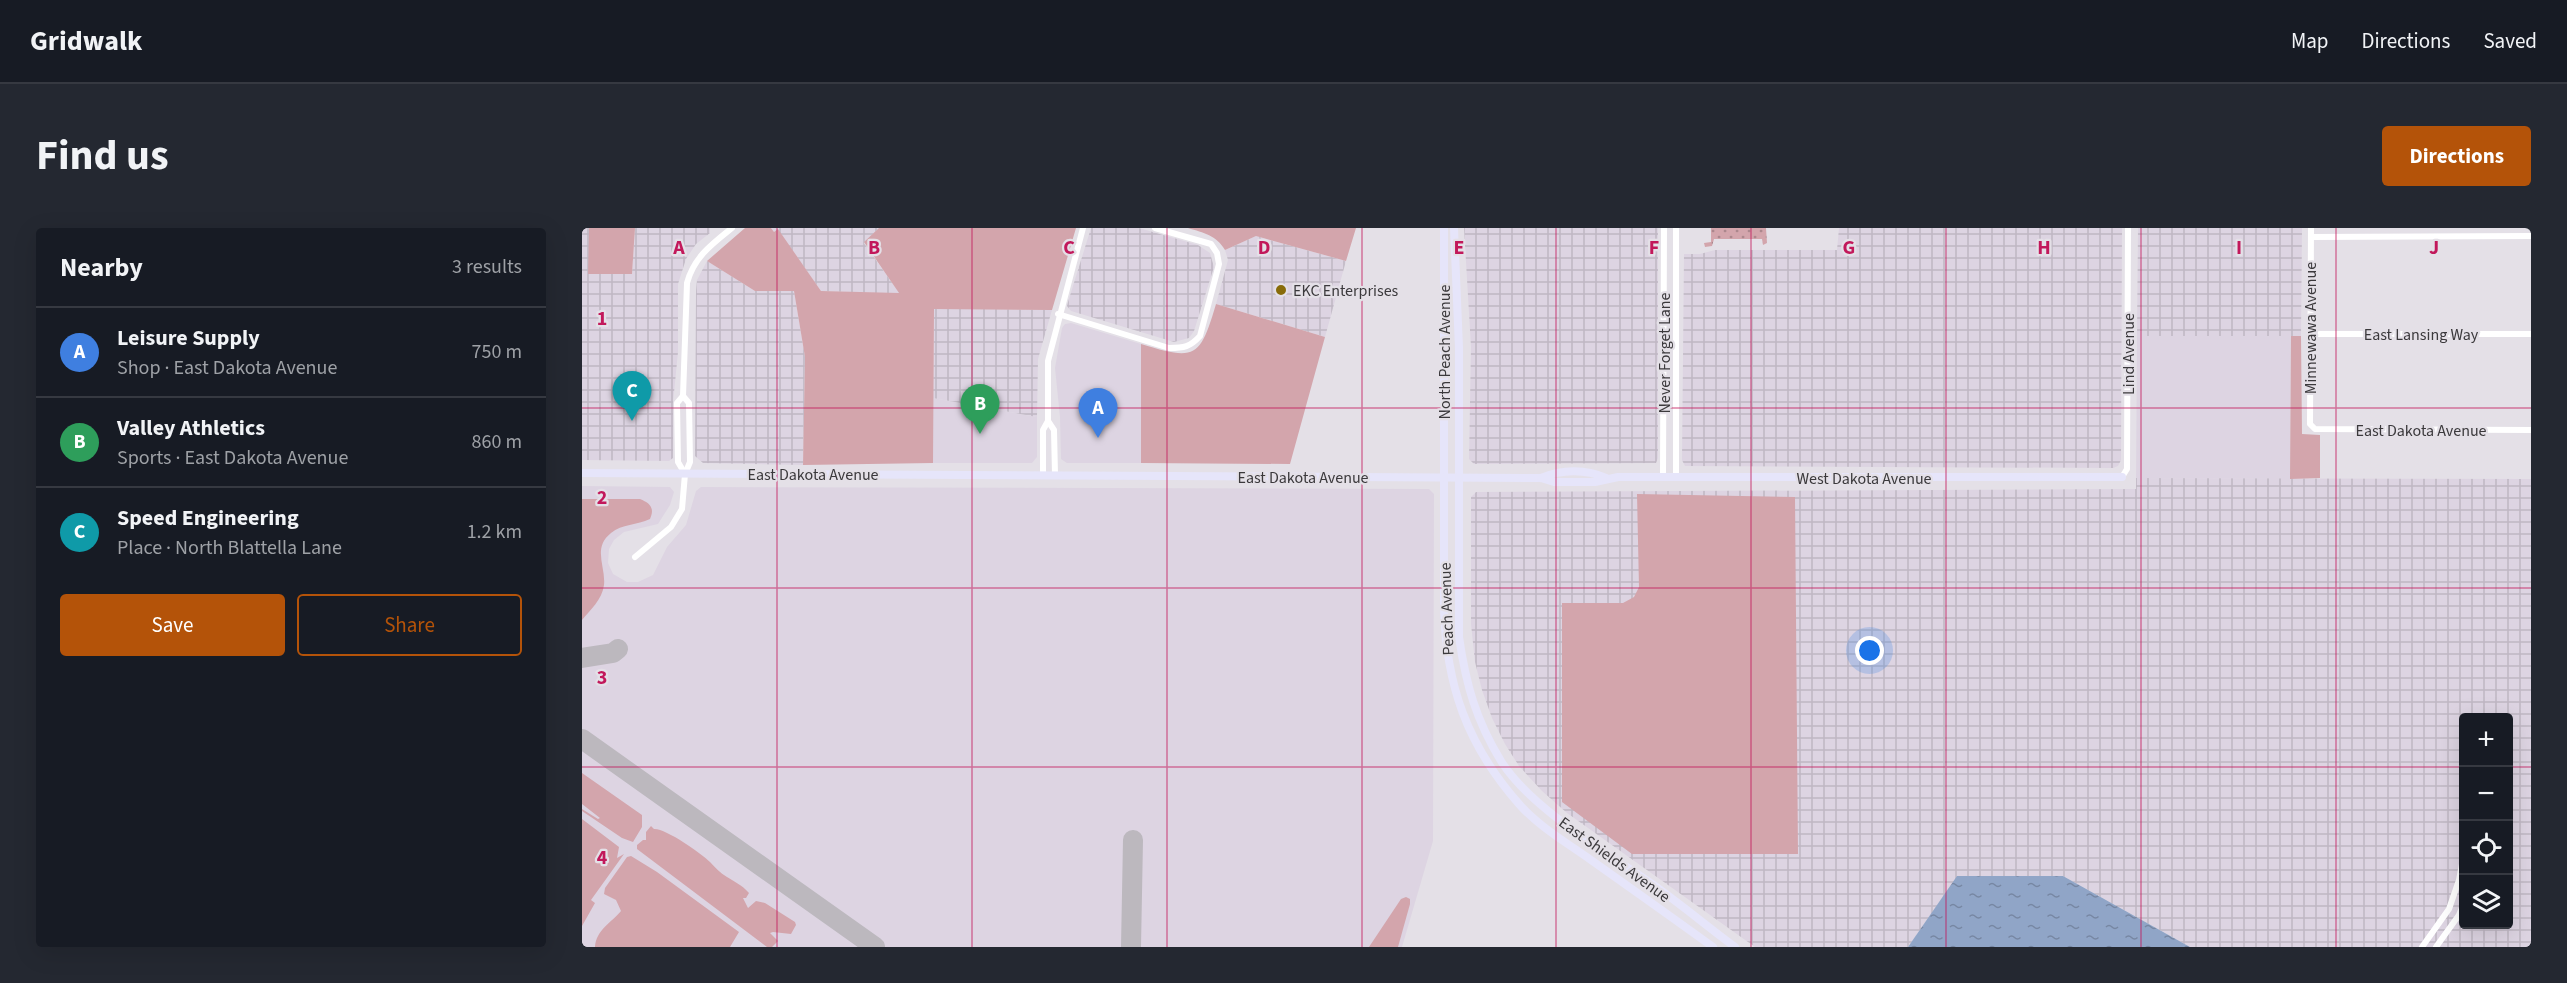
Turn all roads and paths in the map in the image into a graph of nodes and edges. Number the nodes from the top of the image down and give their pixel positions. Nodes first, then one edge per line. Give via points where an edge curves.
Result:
1 (732, 228) edge
2 (1083, 228) edge
3 (1155, 228) edge
4 (1444, 228) edge
5 (1454, 228) edge
6 (1664, 228) edge
7 (1676, 228) edge
8 (2128, 228) edge
9 (2311, 228) edge
10 (2531, 236) edge
11 (2311, 237) junction
12 (1058, 314) junction
13 (2310, 334) junction
14 (2531, 334) edge
15 (683, 396) junction
16 (1048, 421) junction
17 (2312, 428) joint
18 (2531, 430) edge
19 (582, 473) edge
20 (685, 474) junction
21 (1043, 475) junction
22 (1055, 475) junction
23 (1459, 476) junction
24 (1444, 477) junction
25 (1663, 477) junction
26 (1676, 477) junction
27 (2122, 477) joint
28 (635, 557) dead end
29 (1492, 768) joint
30 (1586, 838) junction
31 (1578, 851) junction
32 (2460, 875) edge
33 (2449, 909) junction
34 (2459, 915) joint
35 (1713, 947) edge
36 (1735, 947) edge
37 (2422, 947) edge
38 (2436, 947) edge

1 - 15 street via 702,252 690,273
2 - 12 street
3 - 12 street via 1211,244 1217,253 1219,264 1200,336 1194,343 1186,348 1169,348
4 - 24 main road, North Peach Avenue
5 - 23 main road, North Peach Avenue
6 - 25 street, Never Forget Lane
7 - 26 street, Never Forget Lane
8 - 27 street, Lind Avenue via 2127,469
9 - 11 street, Minnewawa Avenue
10 - 11 street
11 - 13 street, Minnewawa Avenue
12 - 16 street via 1048,361
13 - 14 street, East Lansing Way
13 - 17 street, Minnewawa Avenue
15 - 20 street via 689,403 690,462
15 - 20 street via 677,403 678,462
16 - 21 street via 1043,430
16 - 22 street via 1054,430
17 - 18 street, East Dakota Avenue
19 - 20 main road, East Dakota Avenue
20 - 21 main road, East Dakota Avenue
20 - 28 street via 684,500 678,517 661,537
21 - 22 main road, East Dakota Avenue
22 - 24 main road, East Dakota Avenue
23 - 24 main road, West Dakota Avenue
23 - 25 main road, West Dakota Avenue via 1542,478 1554,472 1592,472 1606,478
23 - 30 main road, East Shields Avenue via 1459,637 1475,714 1502,763 1532,796
24 - 29 main road, Peach Avenue via 1444,616 1448,660 1465,719
25 - 26 main road, West Dakota Avenue
26 - 27 main road, West Dakota Avenue
29 - 31 main road, East Shields Avenue via 1520,805
30 - 31 main road
30 - 36 main road, East Shields Avenue
31 - 35 main road, East Shields Avenue
32 - 33 street
33 - 34 street
33 - 37 street
34 - 38 street

